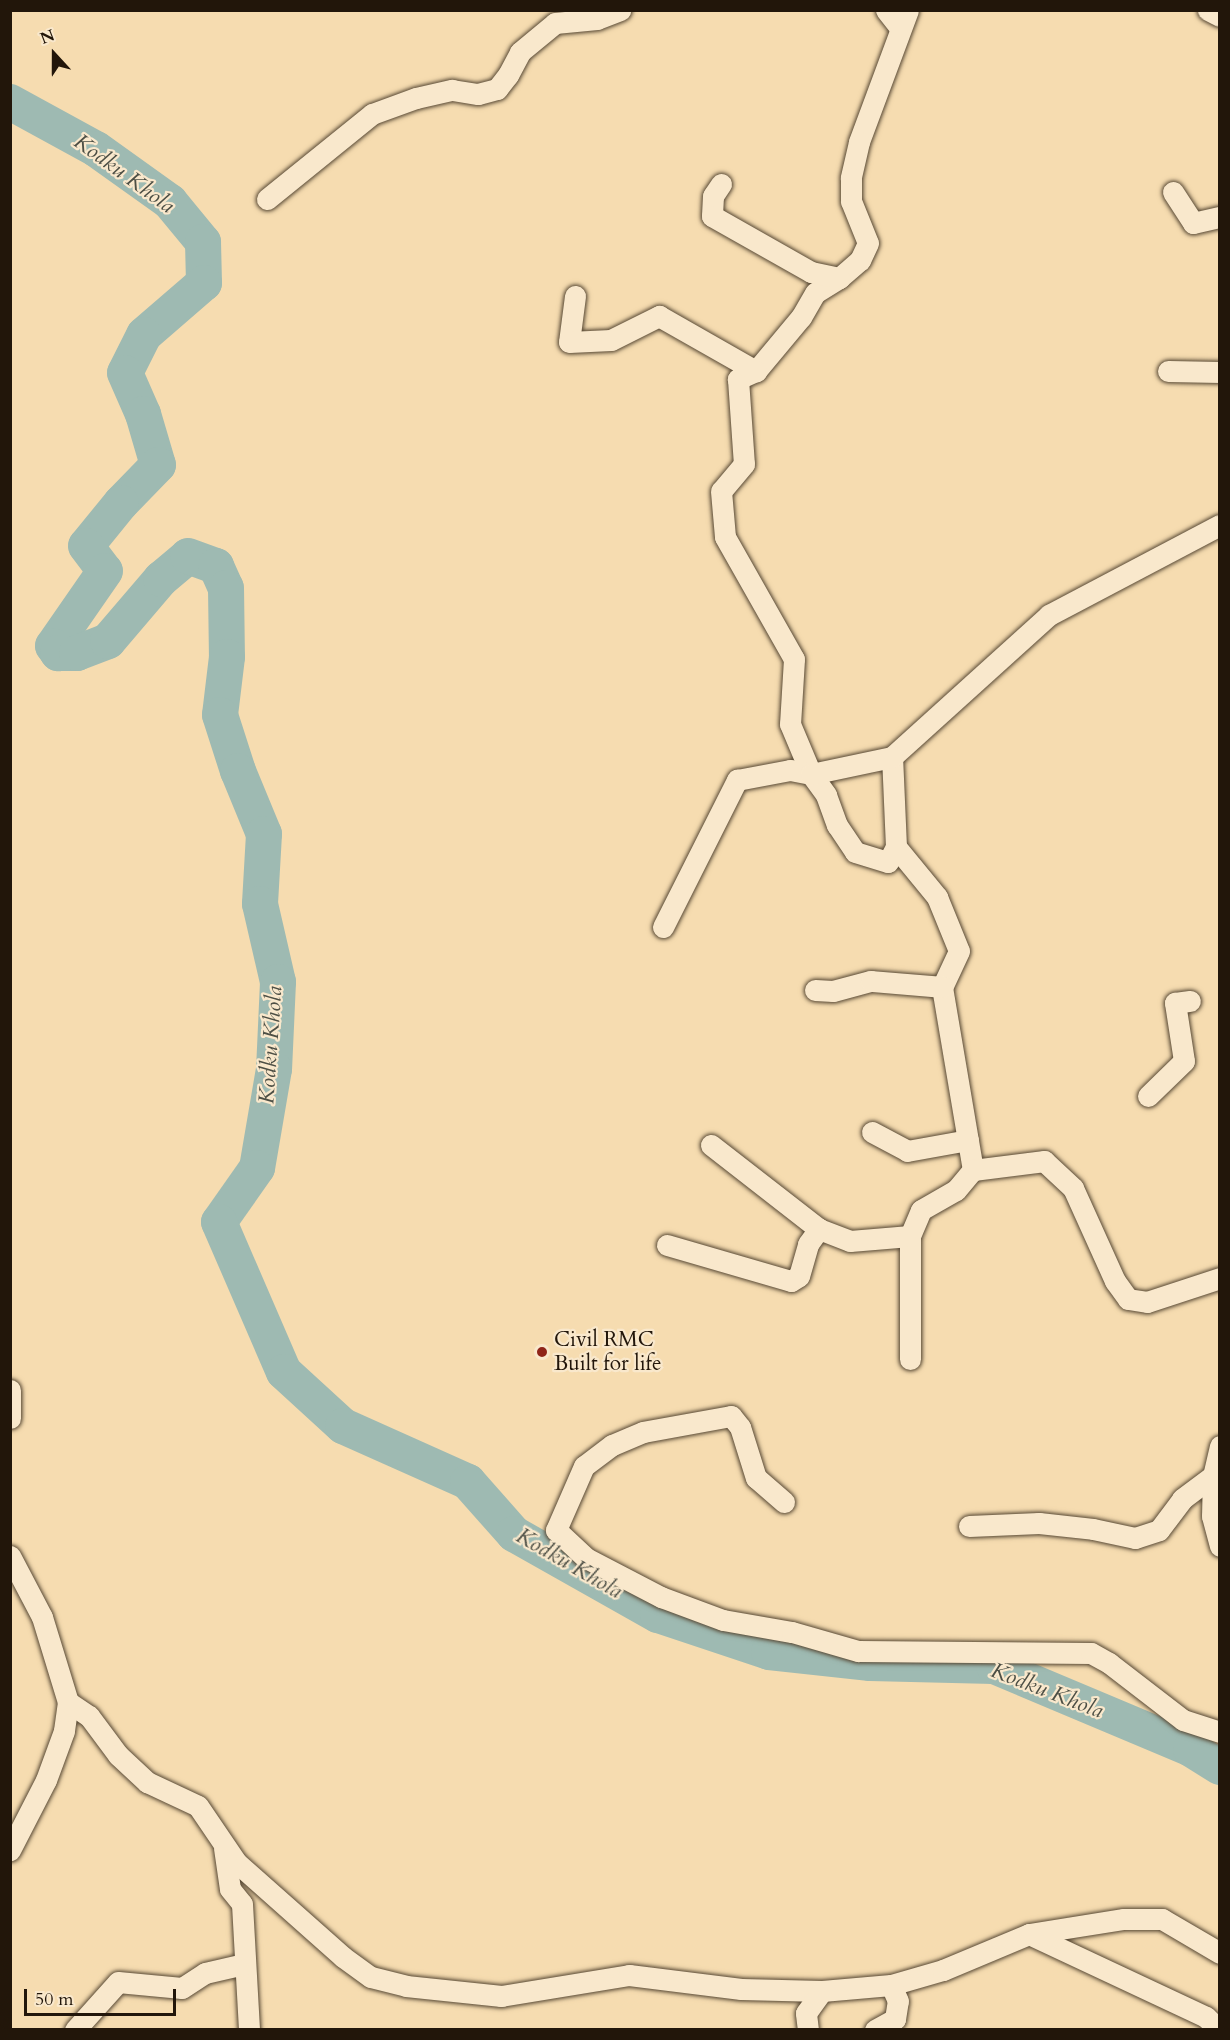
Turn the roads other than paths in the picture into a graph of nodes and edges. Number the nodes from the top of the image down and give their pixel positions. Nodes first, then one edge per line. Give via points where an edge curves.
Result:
1 (620, 10) edge
2 (886, 10) edge
3 (1208, 10) edge
4 (1220, 16) edge
5 (904, 19) edge
6 (721, 184) dead end
7 (1173, 192) dead end
8 (267, 199) dead end
9 (1220, 217) edge
10 (839, 278) junction
11 (575, 296) dead end
12 (756, 371) junction
13 (1168, 371) dead end
14 (1220, 372) edge
15 (1220, 525) edge
16 (892, 757) junction
17 (811, 774) junction
18 (896, 847) junction
19 (663, 927) dead end
20 (942, 987) junction
21 (815, 990) dead end
22 (1190, 1001) dead end
23 (1148, 1096) dead end
24 (872, 1132) dead end
25 (968, 1140) junction
26 (711, 1145) dead end
27 (973, 1170) junction
28 (819, 1229) junction
29 (910, 1236) junction
30 (667, 1245) dead end
31 (1220, 1278) edge
32 (910, 1359) dead end
33 (10, 1390) edge
34 (10, 1418) edge
35 (1220, 1446) edge
36 (1213, 1476) junction
37 (784, 1502) dead end
38 (969, 1526) dead end
39 (1220, 1546) edge
40 (10, 1556) edge
41 (68, 1702) junction
42 (1220, 1732) edge
43 (224, 1845) junction
44 (10, 1850) edge
45 (1029, 1934) junction
46 (1220, 1953) edge
47 (244, 1964) junction
48 (891, 1984) junction
49 (822, 1991) junction
50 (75, 2030) edge
51 (249, 2030) edge
52 (808, 2030) edge
53 (875, 2030) edge
54 (1219, 2030) edge

1 - 8 street via 597,19 555,23 520,52 497,89 478,94 452,90 372,114
2 - 5 street
3 - 4 street
5 - 10 street via 859,142 851,178 851,201 868,243 860,260
6 - 10 street via 713,196 712,216 811,272
7 - 9 street via 1193,223
10 - 12 street via 815,293 801,317
11 - 12 street via 569,342 611,340 659,316
12 - 17 street via 738,380 744,464 721,491 725,537 794,659 790,724
13 - 14 street
15 - 16 street via 1049,615
16 - 17 street
16 - 18 street
17 - 18 street via 855,852 888,862
17 - 19 street via 790,770 737,780
18 - 20 street via 937,897 959,951
20 - 21 street via 872,981 832,991
20 - 25 street
22 - 23 street via 1175,1003 1184,1061
24 - 25 street via 908,1151
25 - 27 street
26 - 28 street
27 - 29 street via 956,1190 921,1210
27 - 31 street via 1044,1161 1073,1188 1115,1281 1128,1299 1147,1302
28 - 29 street via 850,1241
28 - 30 street via 808,1244 799,1276 791,1281
29 - 32 street
33 - 34 street
35 - 36 street
36 - 38 street via 1182,1499 1159,1530 1135,1538 1040,1523
36 - 39 street via 1212,1516
37 - 42 street via 756,1478 740,1427 731,1416 643,1432 612,1445 584,1466 556,1530 586,1558 661,1598 723,1620 792,1632 858,1651 1091,1653 1183,1720
40 - 41 street via 42,1617
41 - 43 street via 89,1716 118,1755 147,1782 198,1806
41 - 44 street via 64,1731 49,1770
43 - 47 street via 230,1889 242,1904
43 - 49 street via 236,1862 343,1957 370,1977 406,1986 501,1996 629,1975 741,1989
45 - 46 street via 1124,1919 1162,1919
45 - 48 street via 943,1970
45 - 54 street via 1206,2017
47 - 50 street via 205,1973 182,1988 118,1982
47 - 51 street
48 - 49 street
48 - 53 street via 898,2001 895,2019
49 - 52 street via 806,2013

